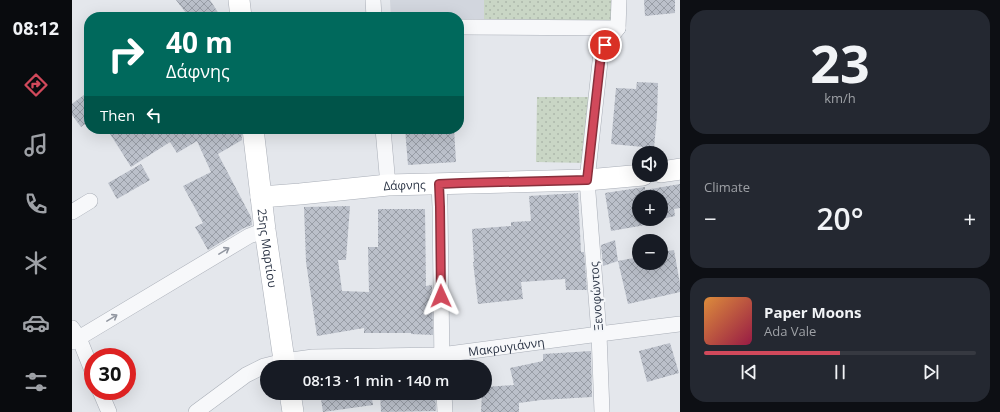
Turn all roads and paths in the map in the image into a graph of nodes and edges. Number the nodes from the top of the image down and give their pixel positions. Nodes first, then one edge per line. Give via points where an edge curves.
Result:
1 (239, 0) edge
2 (373, 0) edge
3 (619, 0) edge
4 (240, 12) edge
5 (374, 12) edge
6 (464, 27) edge
7 (618, 28) junction
8 (254, 134) edge
9 (383, 134) edge
10 (680, 169) edge
11 (668, 171) edge
12 (632, 176) edge
13 (587, 180) junction
14 (439, 184) junction
15 (388, 185) junction
16 (261, 197) junction
17 (90, 200) dead end
18 (72, 212) edge
19 (265, 230) junction
20 (680, 324) edge
21 (599, 334) junction
22 (74, 336) edge
23 (84, 355) edge
24 (283, 360) edge
25 (301, 360) edge
26 (409, 360) edge
27 (441, 360) edge
28 (447, 360) edge
29 (260, 368) edge
30 (104, 400) edge
31 (291, 400) edge
32 (444, 400) edge
33 (109, 412) edge
34 (196, 412) edge
35 (293, 412) edge
36 (445, 412) edge
37 (602, 412) edge

1 - 4 street
2 - 5 street
3 - 7 street
6 - 7 street
7 - 13 street, Ξενοφώντος via 601,54
8 - 16 street, 25ης Μαρτίου
9 - 15 street
10 - 11 street
12 - 13 street, Δάφνης
13 - 14 street, Δάφνης
13 - 21 street, Ξενοφώντος
14 - 15 street, Δάφνης
14 - 27 street
15 - 16 street, Δάφνης
16 - 19 street, 25ης Μαρτίου
17 - 18 street
22 -> 19 street via 249,236
19 - 24 street, 25ης Μαρτίου
20 - 21 street, Μακρυγιάννη
21 - 28 street, Μακρυγιάννη
21 - 37 street, Ξενοφώντος
22 - 23 street
25 - 26 street, Μακρυγιάννη via 313,357
29 - 34 street, Μακρυγιάννη via 246,375
30 - 33 street
31 - 35 street
32 - 36 street

